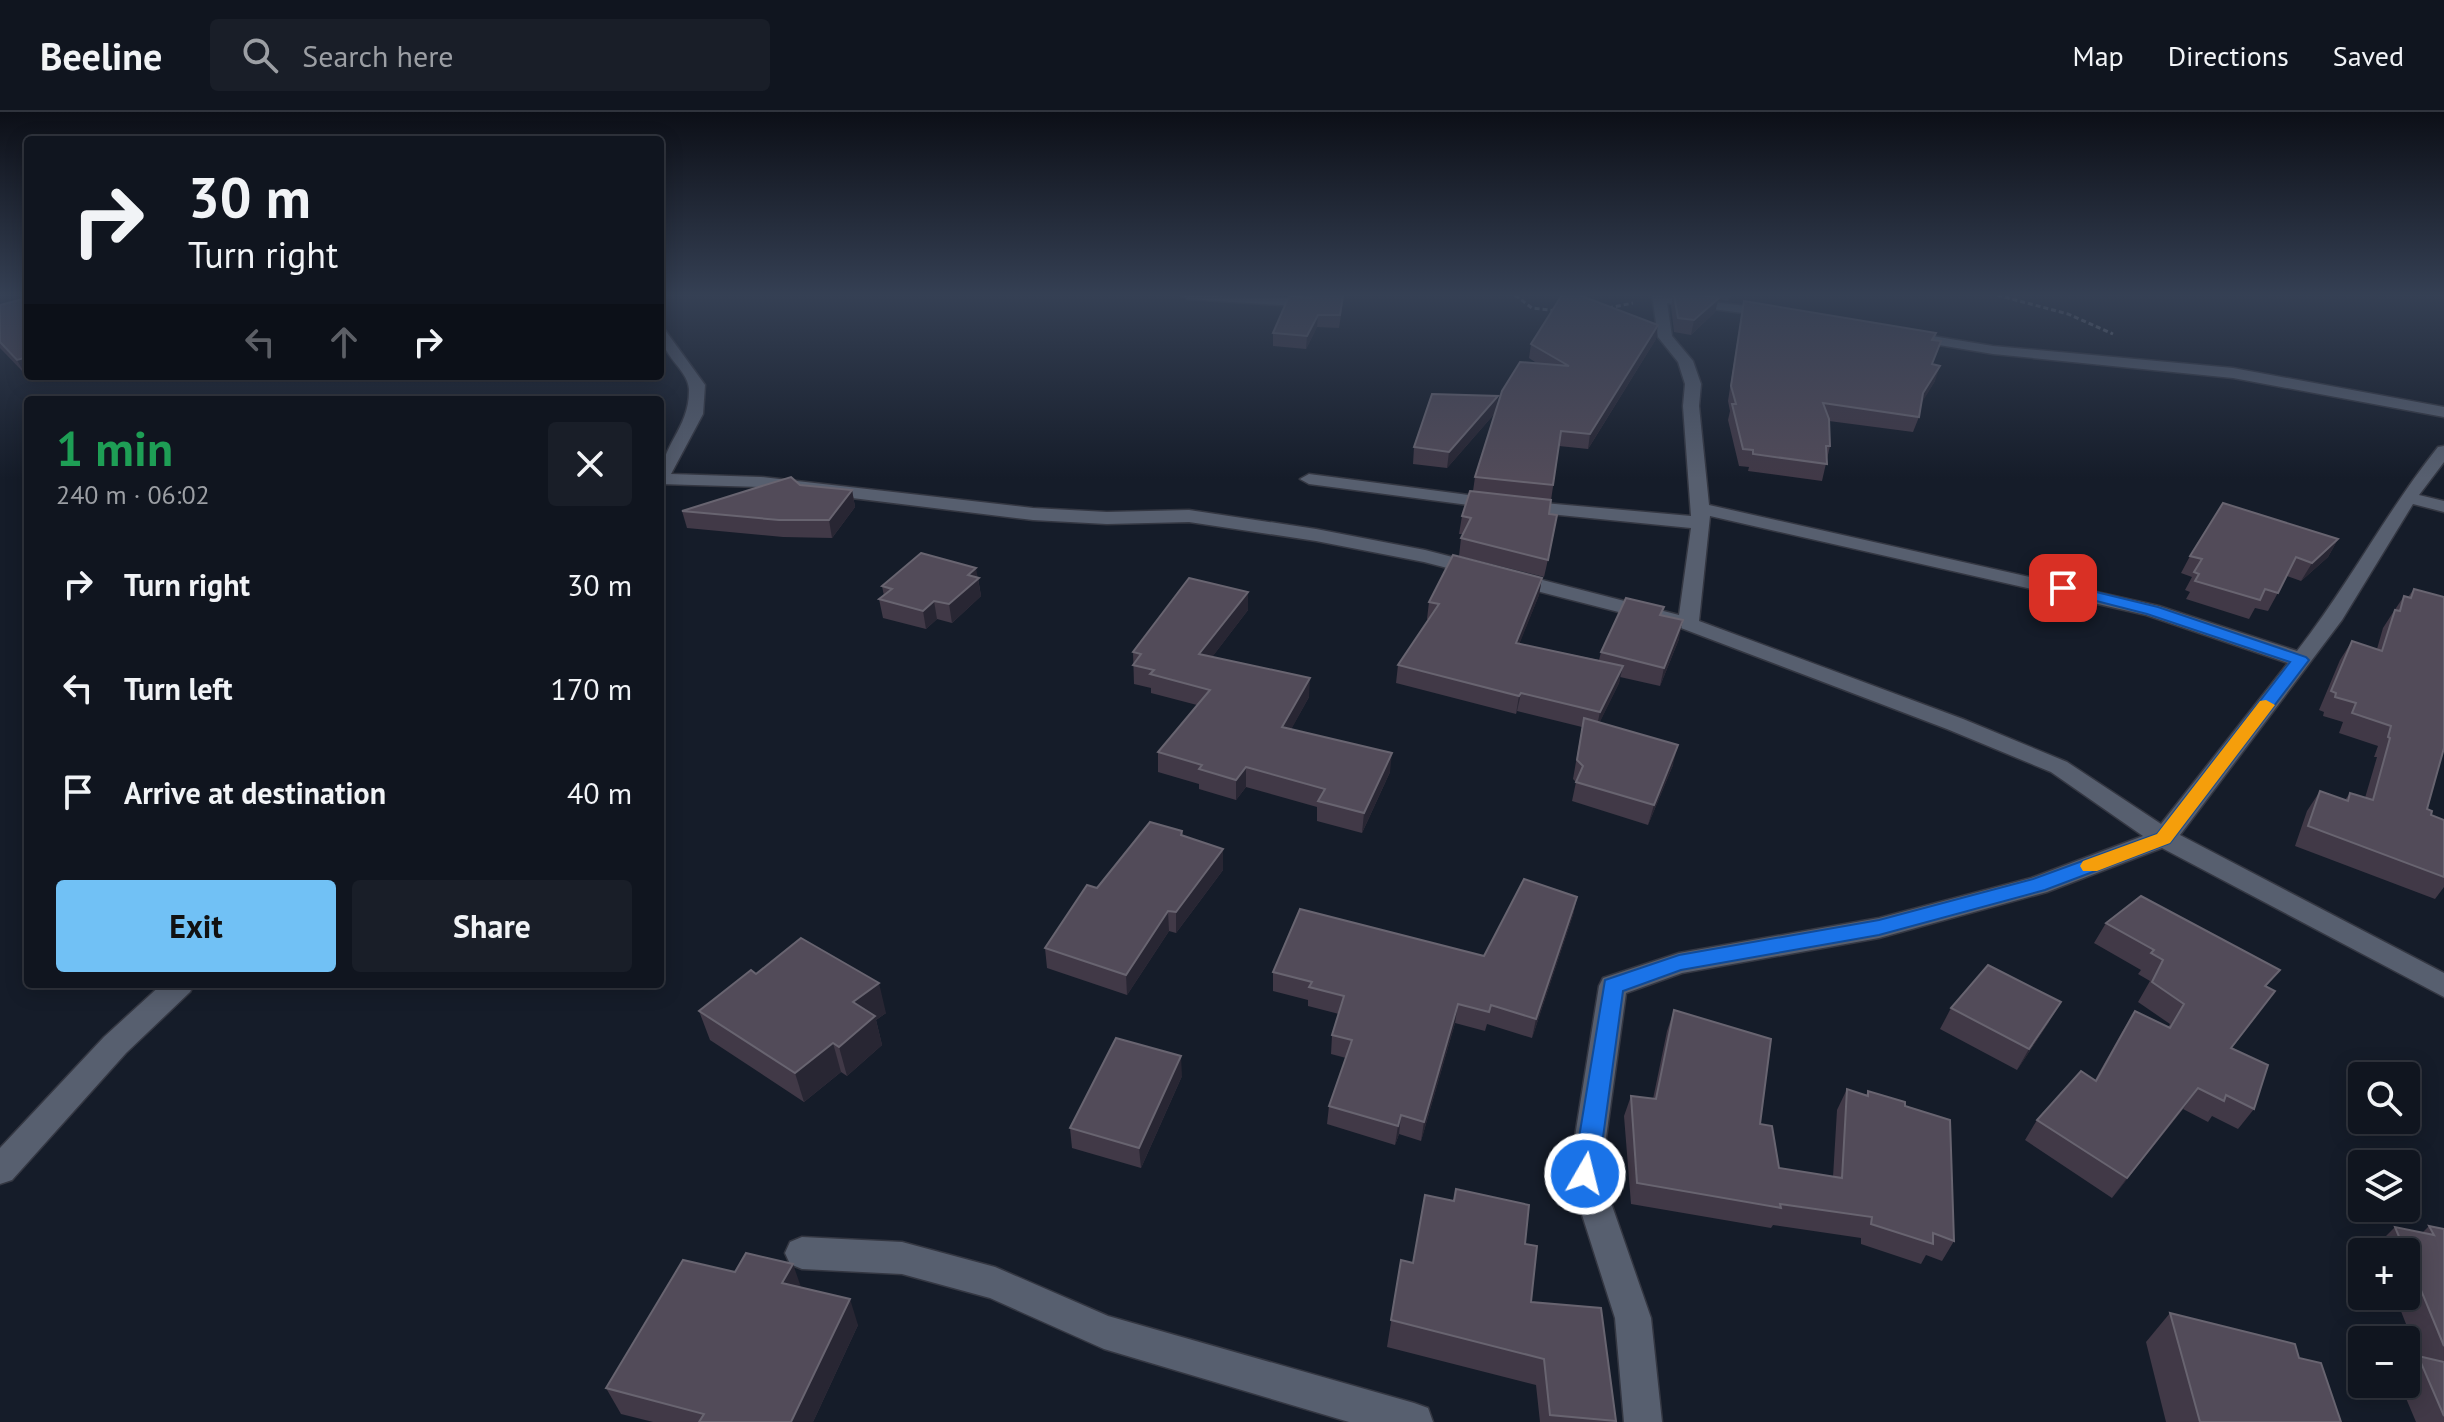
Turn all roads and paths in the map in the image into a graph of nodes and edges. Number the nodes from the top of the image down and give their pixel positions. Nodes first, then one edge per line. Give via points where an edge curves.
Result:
1 (676, 356) edge
2 (1681, 356) edge
3 (2057, 356) edge
4 (2444, 412) edge
5 (2444, 451) edge
6 (664, 472) edge
7 (664, 479) edge
8 (1309, 479) dead end
9 (2408, 497) junction
10 (2444, 507) edge
11 (1700, 516) junction
12 (1688, 624) junction
13 (2301, 660) junction
14 (2164, 838) junction
15 (2444, 986) edge
16 (176, 988) edge
17 (0, 1170) edge
18 (802, 1253) dead end
19 (1414, 1422) edge
20 (1643, 1422) edge

1 - 6 street via 697,385 695,414
2 - 11 street via 1693,384
3 - 4 street via 2233,373
5 - 9 street
7 - 12 street via 761,482 1033,514 1189,516 1425,556
8 - 11 street via 1499,504
9 - 10 street
9 - 13 street via 2335,616
11 - 12 street
11 - 13 street via 1761,520 2137,607
12 - 14 street via 2059,767
13 - 14 street
14 - 15 street
14 - 20 street via 2038,885 1879,928 1679,963 1613,986 1585,1174 1633,1318
16 - 17 street via 115,1045
18 - 19 street via 902,1258 995,1283 1104,1332

